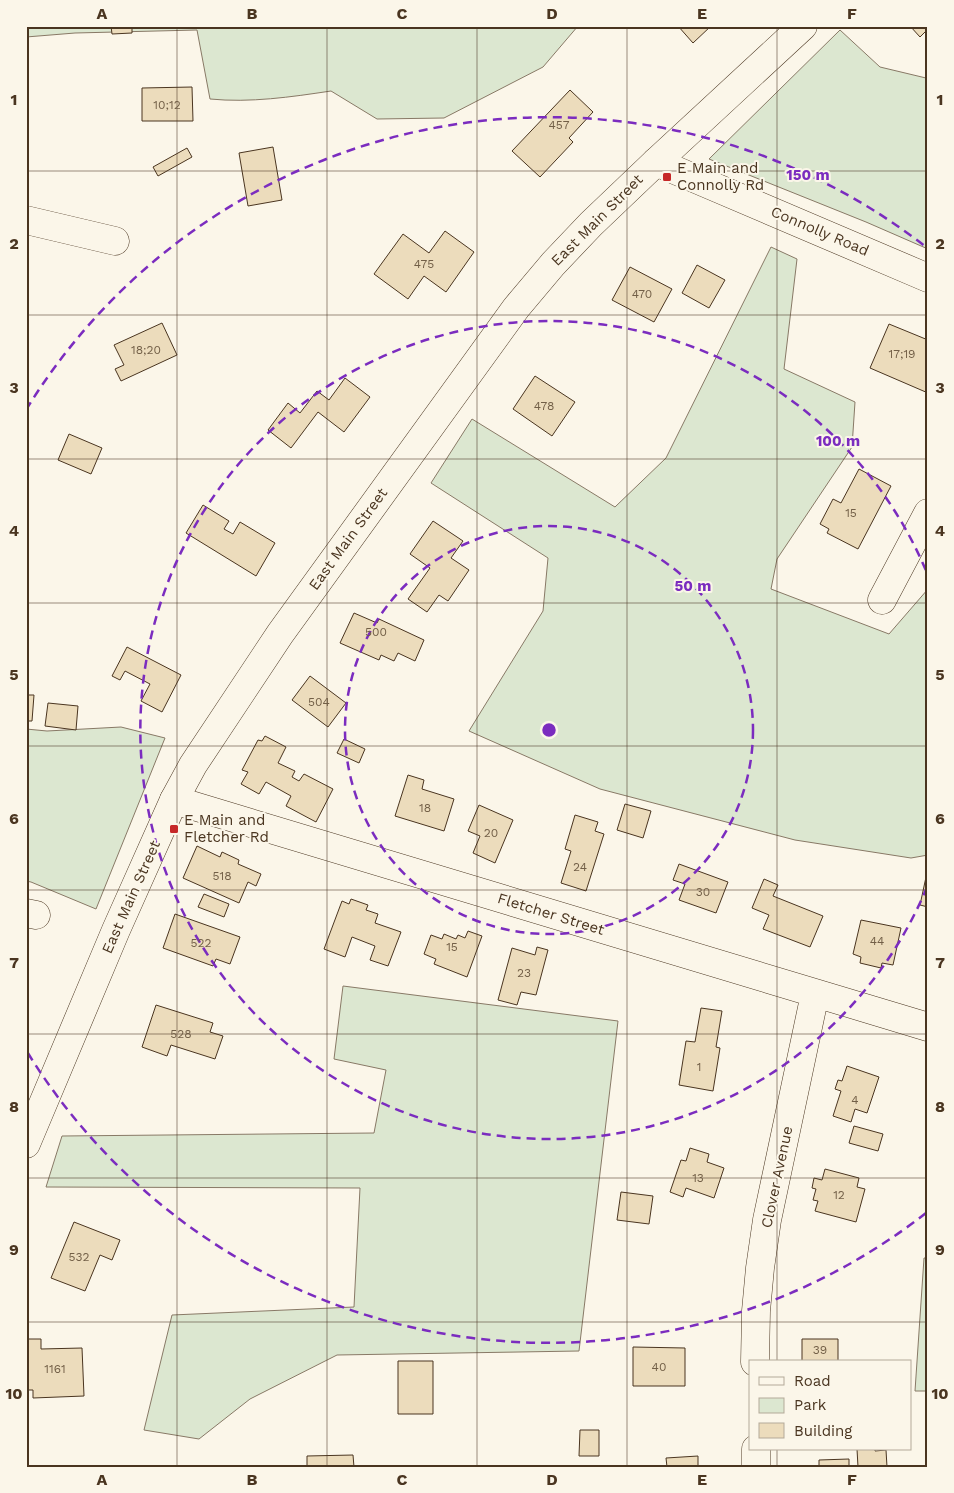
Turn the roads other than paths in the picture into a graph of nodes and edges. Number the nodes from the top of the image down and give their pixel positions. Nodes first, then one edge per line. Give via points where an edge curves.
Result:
1 (803, 26) edge
2 (656, 162) junction
3 (26, 220) edge
4 (115, 241) dead end
5 (928, 278) edge
6 (928, 513) edge
7 (882, 600) dead end
8 (174, 800) junction
9 (815, 994) junction
10 (928, 1027) edge
11 (26, 1144) edge
12 (755, 1360) edge
13 (756, 1450) edge
14 (756, 1467) edge

1 - 2 street, East Main Street
2 - 5 street, Connolly Road
2 - 8 street, East Main Street via 591,224 516,308 280,634
3 - 4 street
6 - 7 street
8 - 9 street, Fletcher Street
8 - 11 street, East Main Street
9 - 10 street, Fletcher Street
9 - 12 street, Clover Avenue via 767,1220 756,1311
13 - 14 street

